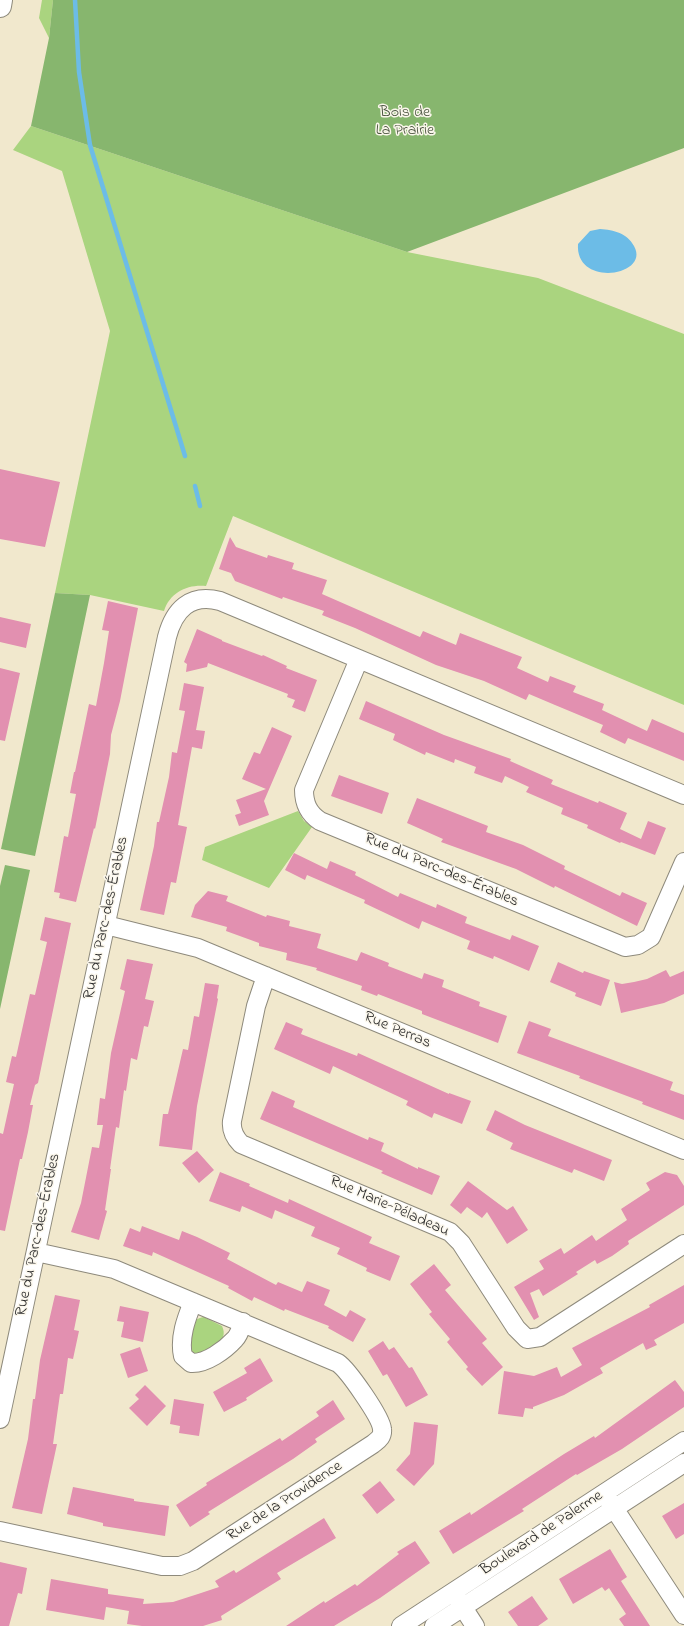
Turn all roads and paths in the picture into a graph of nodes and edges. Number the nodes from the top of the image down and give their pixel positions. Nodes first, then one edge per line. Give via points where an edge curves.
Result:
1 (1, 0) edge
2 (0, 6) edge
3 (359, 659) junction
4 (684, 795) edge
5 (684, 862) edge
6 (106, 925) junction
7 (266, 976) junction
8 (684, 1150) edge
9 (684, 1244) edge
10 (36, 1252) junction
11 (193, 1302) junction
12 (243, 1322) junction
13 (0, 1418) edge
14 (684, 1441) edge
15 (684, 1463) edge
16 (604, 1493) junction
17 (615, 1508) junction
18 (0, 1531) edge
19 (453, 1592) junction
20 (463, 1607) junction
21 (684, 1615) edge
22 (401, 1626) edge
23 (434, 1626) edge
24 (475, 1626) edge

1 - 2 main road
3 - 4 street, Rue du Parc-des-Érables
3 - 5 street, Rue du Parc-des-Érables via 304,790 309,812 320,821 625,947 638,945 651,937
3 - 6 street, Rue du Parc-des-Érables via 220,601 207,598 180,609 171,622 167,637
6 - 7 street, Rue Perras via 185,944
6 - 10 street, Rue du Parc-des-Érables
7 - 8 street, Rue Perras
7 - 9 street, Rue Marie-Péladeau via 256,1006 232,1121 232,1130 238,1141 450,1232 461,1243 516,1328 527,1339 540,1337
10 - 11 street, Rue de la Providence via 114,1269
10 - 13 street, Rue du Parc-des-Érables
11 - 12 street, Rue de la Providence
11 - 12 street via 182,1343 186,1361 203,1362 230,1344
12 - 18 street, Rue de la Providence via 342,1365 380,1421 380,1438 193,1561 180,1566 162,1566
14 - 16 street, Boulevard de Palerme
15 - 17 street, Boulevard de Palerme
16 - 17 street
16 - 19 street, Boulevard de Palerme
17 - 20 street, Boulevard de Palerme
17 - 21 street
19 - 20 street
19 - 22 street, Boulevard de Palerme
20 - 23 street, Boulevard de Palerme
20 - 24 street

